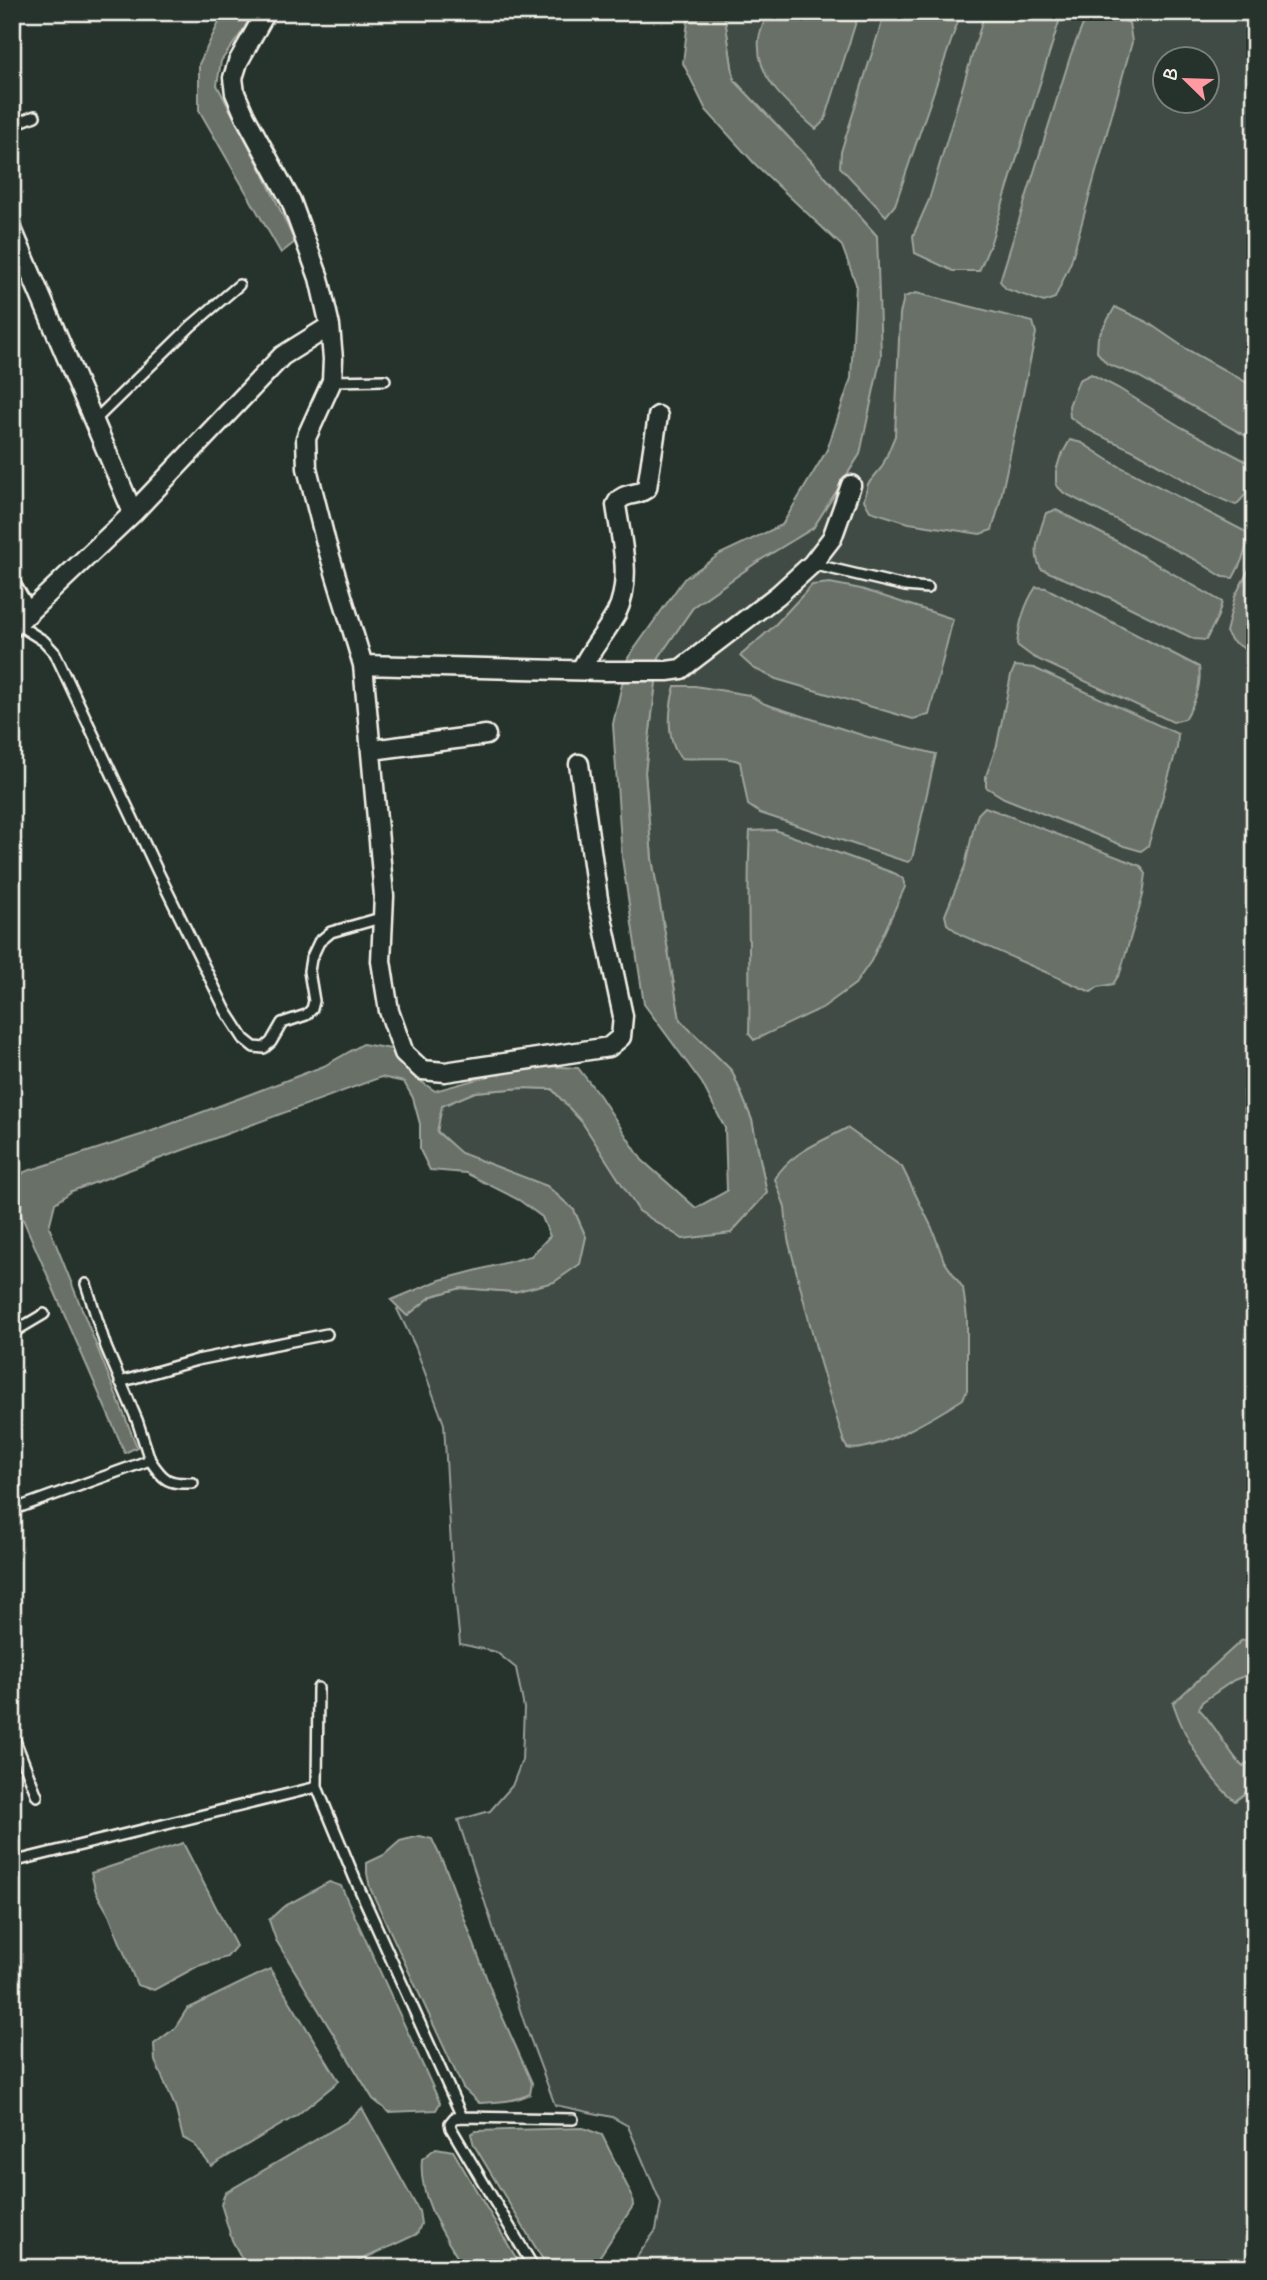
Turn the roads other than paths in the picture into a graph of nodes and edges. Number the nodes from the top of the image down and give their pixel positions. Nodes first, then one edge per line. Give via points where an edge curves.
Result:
1 (266, 12) edge
2 (35, 116) dead end
3 (12, 125) edge
4 (12, 229) edge
5 (239, 285) dead end
6 (330, 326) junction
7 (385, 380) dead end
8 (332, 381) junction
9 (658, 416) dead end
10 (94, 421) junction
11 (851, 485) dead end
12 (133, 513) junction
13 (812, 564) junction
14 (12, 587) edge
15 (928, 588) dead end
16 (19, 622) edge
17 (363, 665) junction
18 (580, 670) junction
19 (486, 735) dead end
20 (372, 750) junction
21 (579, 764) dead end
22 (384, 917) junction
23 (86, 1284) dead end
24 (44, 1314) dead end
25 (12, 1333) edge
26 (327, 1334) dead end
27 (120, 1382) junction
28 (150, 1460) junction
29 (193, 1483) dead end
30 (12, 1510) edge
31 (317, 1688) dead end
32 (12, 1734) edge
33 (317, 1787) junction
34 (37, 1796) dead end
35 (12, 1861) edge
36 (462, 2117) junction
37 (573, 2119) dead end
38 (534, 2268) edge

1 - 6 street via 238,62 235,93 291,201 319,278
2 - 3 lane
4 - 10 street
5 - 10 lane
6 - 8 street
6 - 12 street via 282,356
7 - 8 lane
8 - 17 street via 306,438 307,468
9 - 18 street via 647,488 623,496 616,505 624,564 622,598
10 - 12 street
11 - 13 street via 832,538
12 - 16 street
13 - 15 lane
13 - 18 street via 681,669
14 - 16 street
16 - 22 lane via 55,653 226,1011 244,1039 264,1048 282,1023 312,1009 309,971 319,942 331,932
17 - 18 street
17 - 20 street
19 - 20 street
20 - 22 street
21 - 22 street via 598,899 624,1016 621,1037 609,1047 445,1072 422,1070 404,1053 389,1011 381,961
23 - 27 lane
24 - 25 lane
26 - 27 lane via 197,1360
27 - 28 lane
28 - 29 lane via 169,1482
28 - 30 lane
31 - 33 lane
32 - 34 lane
33 - 35 lane
33 - 36 lane
36 - 37 lane
36 - 38 lane via 454,2118 451,2128

